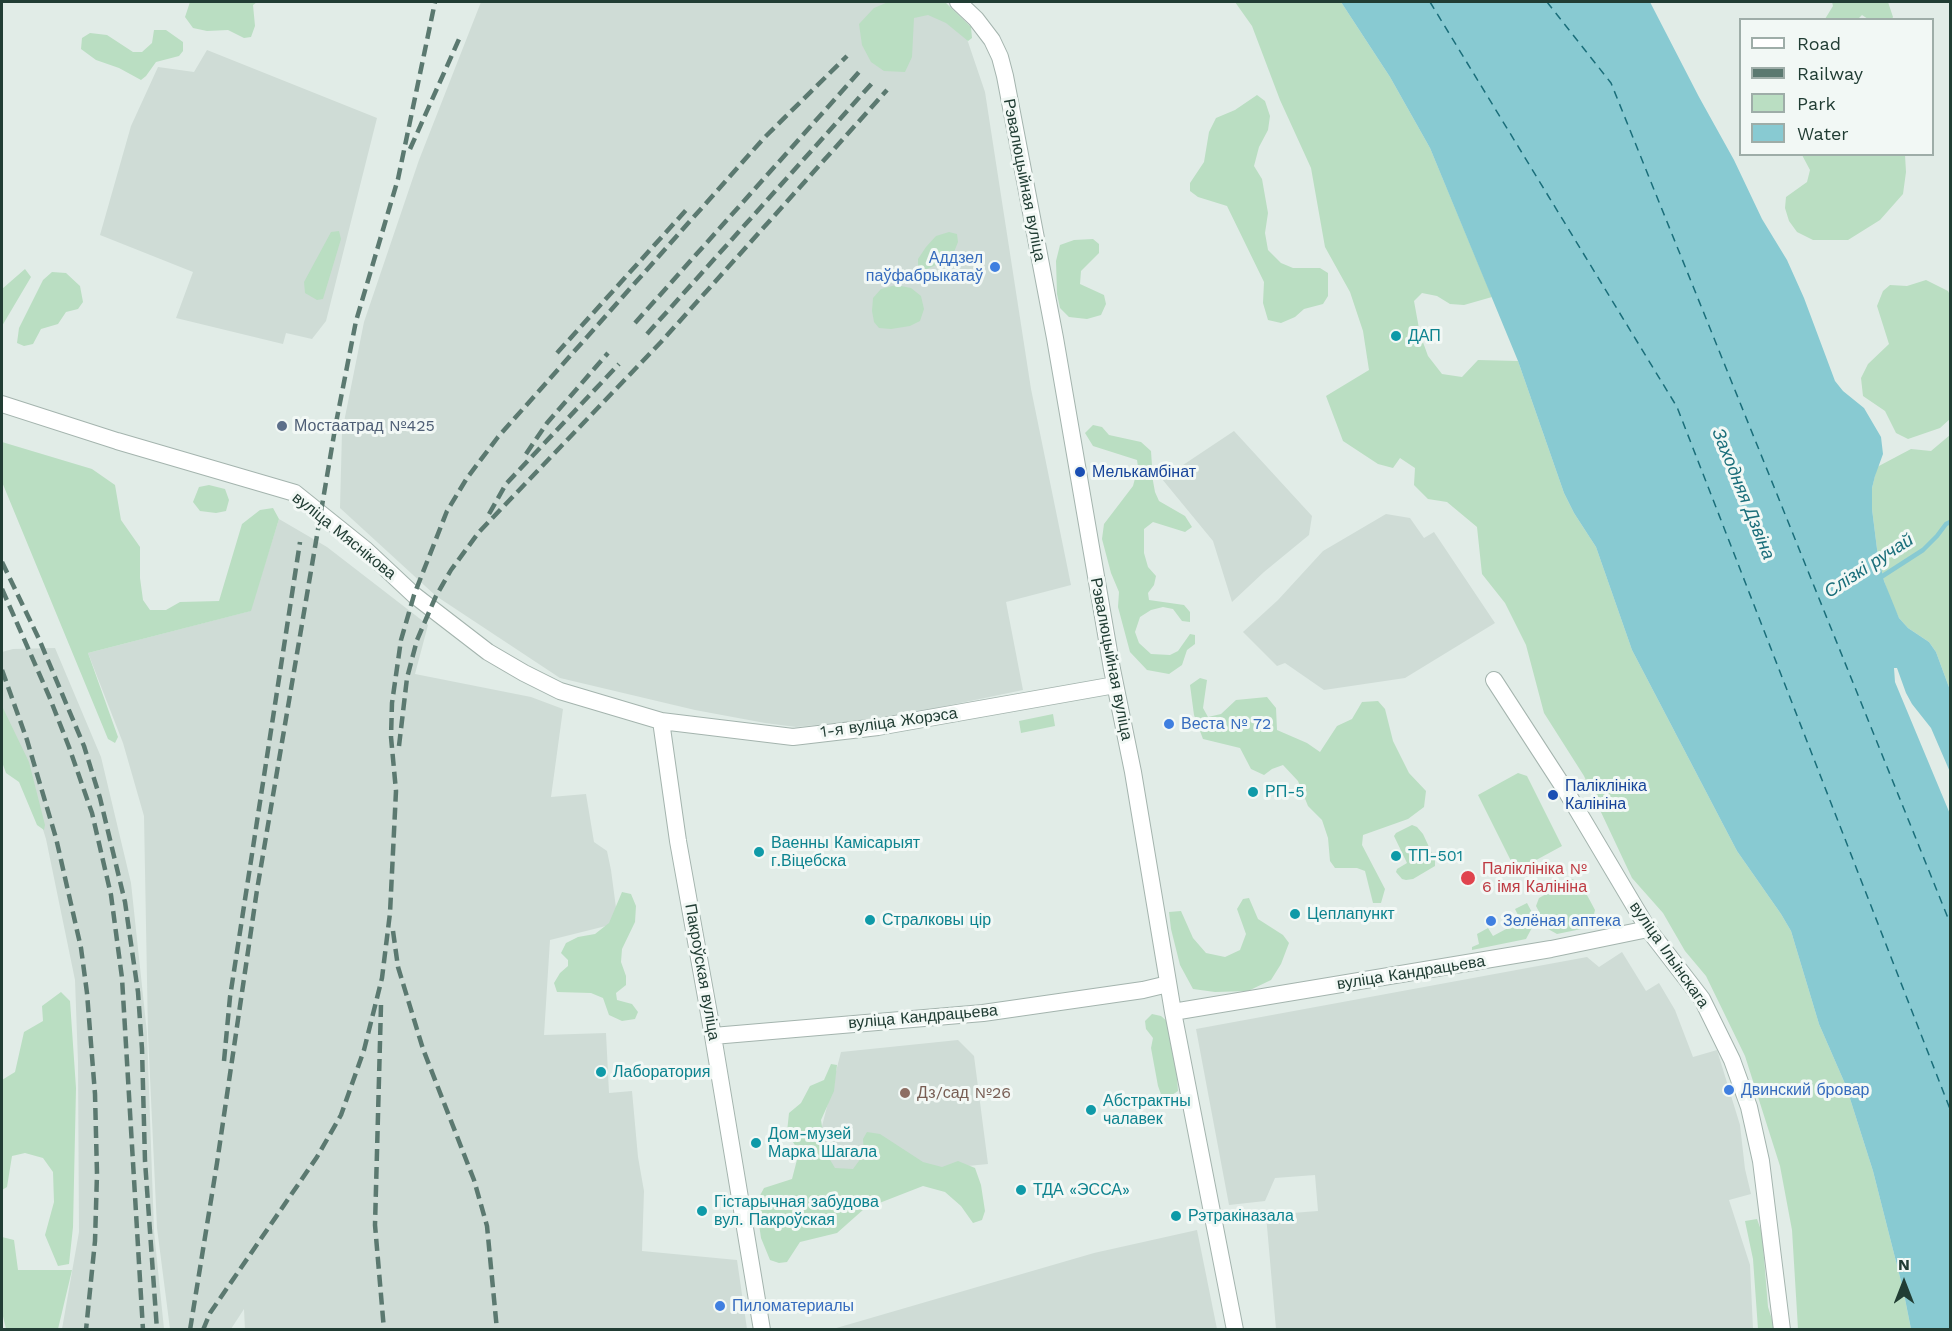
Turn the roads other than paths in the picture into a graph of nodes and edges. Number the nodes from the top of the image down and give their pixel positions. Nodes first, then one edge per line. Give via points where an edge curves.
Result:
1 (958, 2) edge
2 (2, 404) edge
3 (1494, 680) dead end
4 (1115, 685) junction
5 (661, 721) junction
6 (1648, 929) junction
7 (1168, 984) junction
8 (1173, 1012) junction
9 (713, 1036) junction
10 (762, 1329) edge
11 (1235, 1329) edge
12 (1782, 1329) edge

1 - 4 street, Рэвалюцыйная вуліца via 992,40 1005,76
2 - 5 street, вуліца Мяснікова via 295,492 414,595 488,652 560,691
3 - 6 street, вуліца Ільінскага via 1560,781
4 - 5 street, 1-я вуліца Жорэса via 878,727 793,737
4 - 7 street, Рэвалюцыйная вуліца
5 - 9 street, Пакроўская вуліца
6 - 8 street, вуліца Кандрацьева via 1551,949
6 - 12 street, вуліца Ільінскага via 1702,999 1749,1107 1761,1161
7 - 8 street, Рэвалюцыйная вуліца
7 - 9 street, вуліца Кандрацьева via 983,1012
8 - 11 street, Рэвалюцыйная вуліца
9 - 10 street, Пакроўская вуліца

